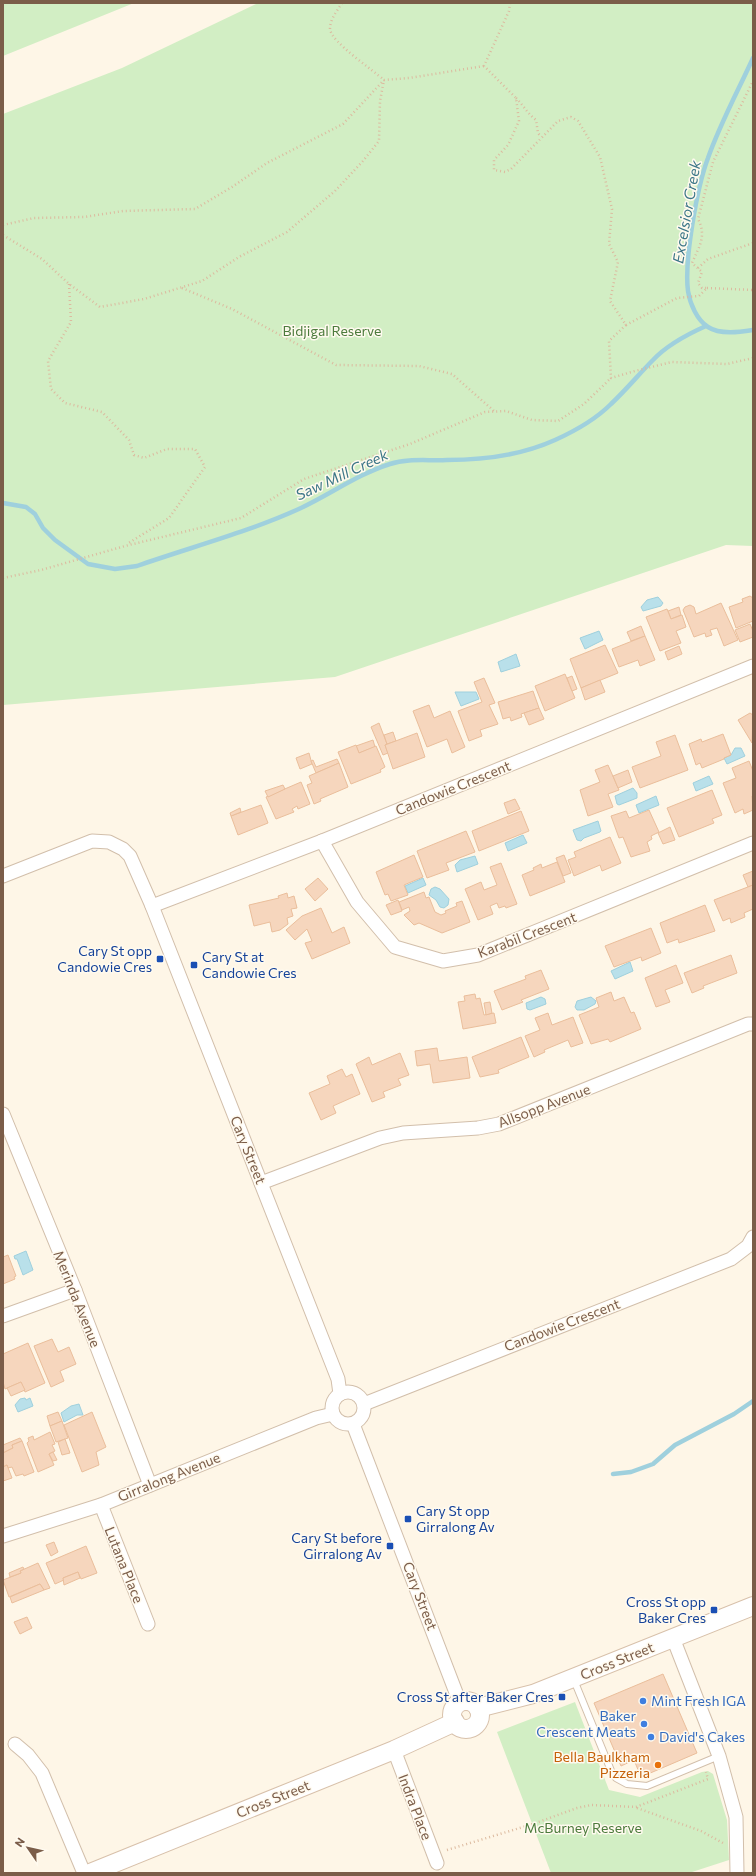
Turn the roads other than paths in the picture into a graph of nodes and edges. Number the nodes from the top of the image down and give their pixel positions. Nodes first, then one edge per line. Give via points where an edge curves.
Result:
1 (753, 666) edge
2 (322, 841) junction
3 (753, 843) edge
4 (3, 876) edge
5 (152, 906) junction
6 (753, 1024) edge
7 (3, 1114) edge
8 (261, 1183) junction
9 (753, 1237) edge
10 (74, 1290) junction
11 (3, 1316) edge
12 (340, 1394) junction
13 (364, 1404) junction
14 (333, 1414) junction
15 (354, 1424) junction
16 (150, 1485) junction
17 (101, 1506) junction
18 (3, 1536) edge
19 (753, 1606) edge
20 (148, 1624) dead end
21 (673, 1638) junction
22 (573, 1678) junction
23 (460, 1703) junction
24 (478, 1708) junction
25 (455, 1722) junction
26 (15, 1744) dead end
27 (394, 1750) junction
28 (719, 1756) junction
29 (435, 1859) road end
30 (84, 1873) edge
31 (90, 1873) edge
32 (736, 1873) edge

1 - 2 street, Candowie Crescent
2 - 3 street, Karabil Crescent via 357,902 395,947 443,961 478,956
2 - 5 street, Candowie Crescent
4 - 5 street, Cary Street via 92,841 109,842 130,856
5 - 8 street, Cary Street
6 - 8 street, Allsopp Avenue via 500,1124 403,1133 380,1138
7 - 10 street, Merinda Avenue
8 - 12 street, Cary Street via 338,1379
9 - 13 street, Candowie Crescent via 748,1246 731,1259
10 - 11 street
10 - 16 street, Merinda Avenue
12 - 13 street via 350,1392 357,1395
12 - 14 street via 332,1407
13 - 15 street via 363,1415
14 - 15 street via 339,1422
14 - 16 street, Girralong Avenue via 316,1418
15 - 23 street, Cary Street
16 - 17 street, Girralong Avenue
17 - 18 street, Girralong Avenue
17 - 20 street, Lutana Place
19 - 21 street, Cross Street
21 - 22 street, Cross Street
21 - 28 street
22 - 24 street, Cross Street via 533,1694
22 - 28 lane via 612,1773 627,1784 647,1786
23 - 24 street via 473,1703
23 - 25 street via 456,1705 453,1713
24 - 25 street via 480,1718 475,1726 466,1729
25 - 27 street, Cross Street
26 - 30 street via 28,1755 42,1773
27 - 29 street, Indra Place
27 - 31 street, Cross Street
28 - 32 street via 736,1817

